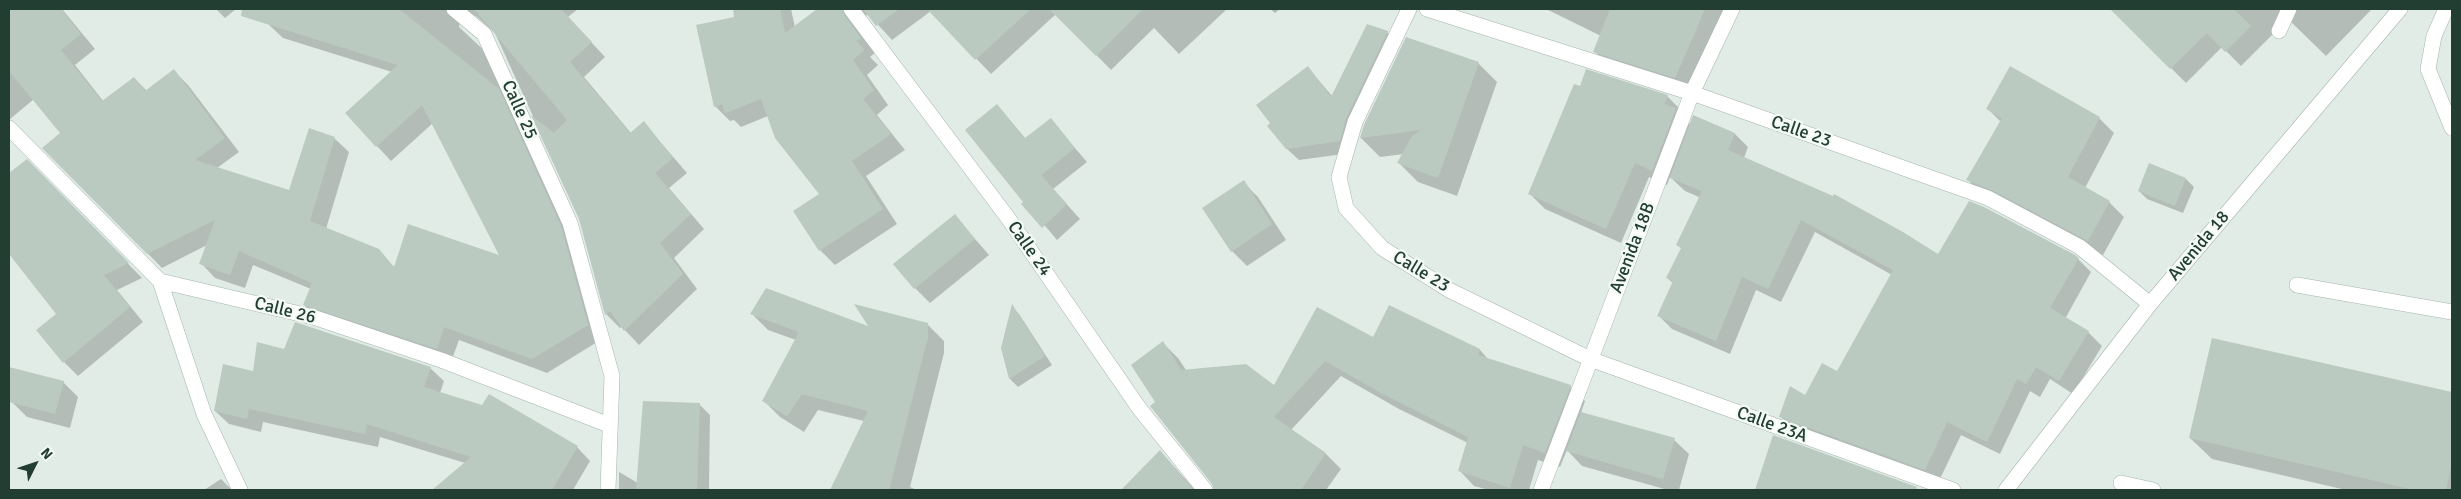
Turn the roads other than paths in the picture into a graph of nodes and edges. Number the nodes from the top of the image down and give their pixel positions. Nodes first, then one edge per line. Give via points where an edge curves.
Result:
1 (454, 9) edge
2 (851, 9) edge
3 (1409, 9) edge
4 (1427, 9) edge
5 (1732, 9) edge
6 (2289, 9) edge
7 (2400, 9) edge
8 (2446, 9) edge
9 (2279, 31) dead end
10 (1692, 93) junction
11 (9, 128) edge
12 (2452, 128) edge
13 (160, 280) junction
14 (2297, 285) dead end
15 (2150, 304) junction
16 (2452, 312) edge
17 (1590, 359) junction
18 (609, 425) junction
19 (2121, 483) dead end
20 (240, 490) edge
21 (608, 490) edge
22 (1205, 490) edge
23 (1541, 490) edge
24 (1953, 490) edge
25 (2006, 490) edge
26 (2154, 490) edge

1 - 18 street, Calle 25 via 484,34 570,223 612,376
2 - 22 street, Calle 24 via 1008,218 1139,408
3 - 17 street, Calle 23 via 1355,122 1339,177 1346,208 1382,248 1449,290
4 - 10 street, Calle 23
5 - 10 street, Avenida 18B
6 - 9 street
7 - 15 street, Avenida 18
8 - 12 street via 2434,36 2428,69
10 - 15 street, Calle 23 via 1988,198 2080,247
10 - 17 street, Avenida 18B
11 - 13 street
13 - 18 street, Calle 26 via 313,317 441,360
13 - 20 street via 204,414
14 - 16 street
15 - 25 street, Avenida 18
17 - 23 street, Avenida 18B
17 - 24 street, Calle 23A
18 - 21 street, Calle 25
19 - 26 street

